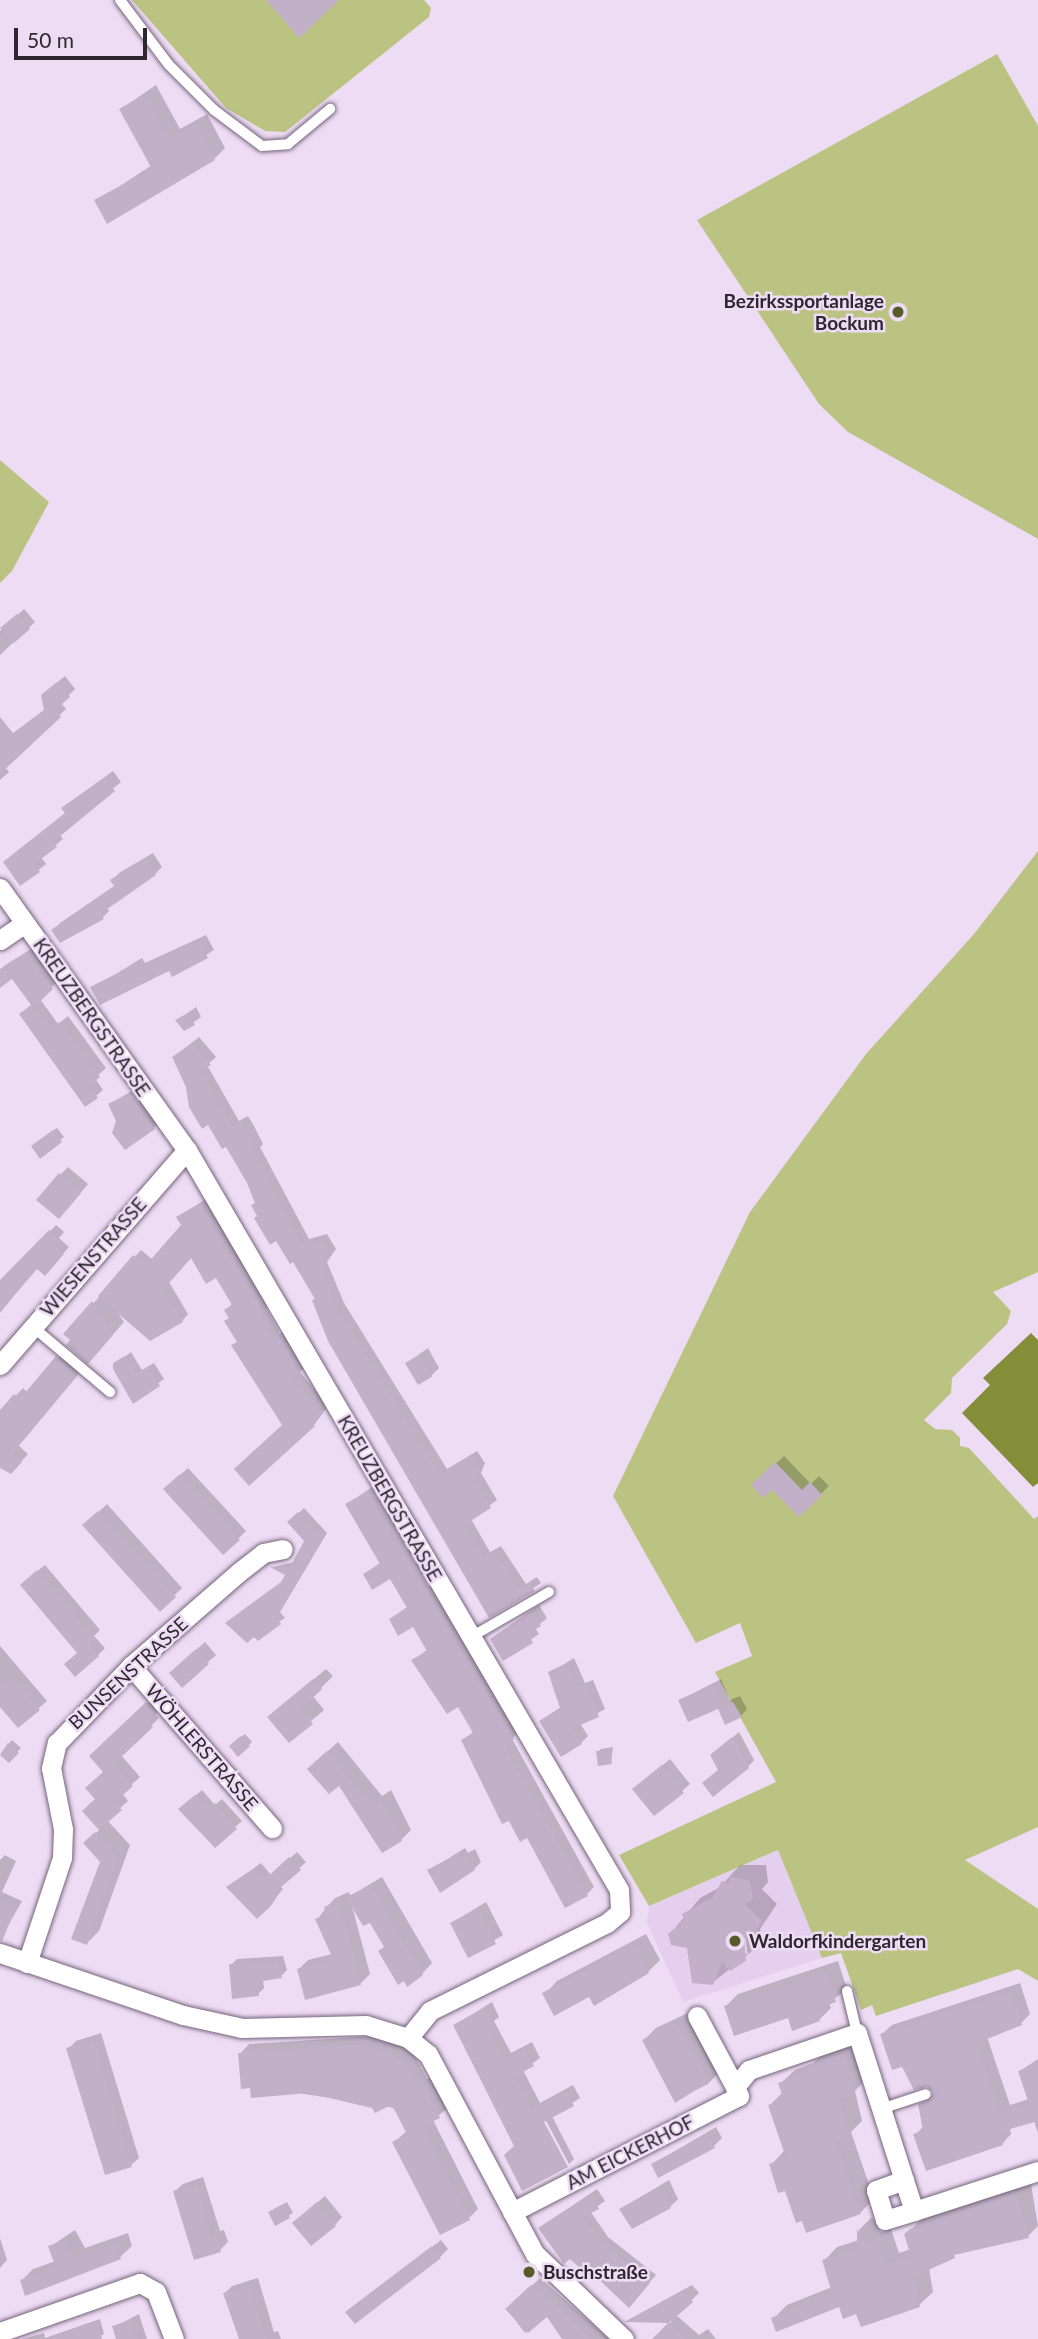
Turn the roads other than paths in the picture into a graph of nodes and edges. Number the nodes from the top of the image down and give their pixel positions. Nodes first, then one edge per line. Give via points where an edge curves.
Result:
1 (120, 0) edge
2 (330, 109) dead end
3 (0, 888) edge
4 (25, 923) junction
5 (0, 940) edge
6 (187, 1150) junction
7 (33, 1327) junction
8 (0, 1365) edge
9 (110, 1392) dead end
10 (283, 1549) dead end
11 (549, 1592) dead end
12 (471, 1637) junction
13 (131, 1666) junction
14 (272, 1828) dead end
15 (0, 1953) edge
16 (27, 1963) junction
17 (847, 1991) dead end
18 (697, 2015) dead end
19 (857, 2033) junction
20 (408, 2038) junction
21 (734, 2087) junction
22 (926, 2094) dead end
23 (881, 2109) junction
24 (1038, 2171) edge
25 (904, 2180) junction
26 (914, 2211) junction
27 (512, 2212) junction
28 (0, 2332) edge
29 (174, 2339) edge
30 (624, 2339) edge

1 - 2 lane via 169,65 214,110 262,146 288,144
3 - 4 street, KREUZBERGSTRASSE
4 - 5 street
4 - 6 street, KREUZBERGSTRASSE
6 - 7 street, WIESENSTRASSE
6 - 12 street, KREUZBERGSTRASSE
7 - 8 street, WIESENSTRASSE
7 - 9 lane
10 - 13 street, BUNSENSTRASSE via 263,1553
11 - 12 lane
12 - 20 street, KREUZBERGSTRASSE via 619,1890 620,1912 607,1923 430,2011
13 - 14 street, WÖHLERSTRASSE
13 - 16 street, BUNSENSTRASSE via 57,1743 51,1768 63,1829 62,1858
15 - 16 street
16 - 20 street via 183,2015 242,2028 366,2025
17 - 19 lane
18 - 21 street
19 - 21 street, AM EICKERHOF via 749,2070
19 - 23 street
20 - 27 street via 428,2054
21 - 27 street, AM EICKERHOF via 739,2096
22 - 23 lane
23 - 25 street
24 - 26 street
25 - 26 street
25 - 26 street via 876,2190 885,2220
27 - 30 street via 557,2279
28 - 29 street via 140,2283 156,2292

